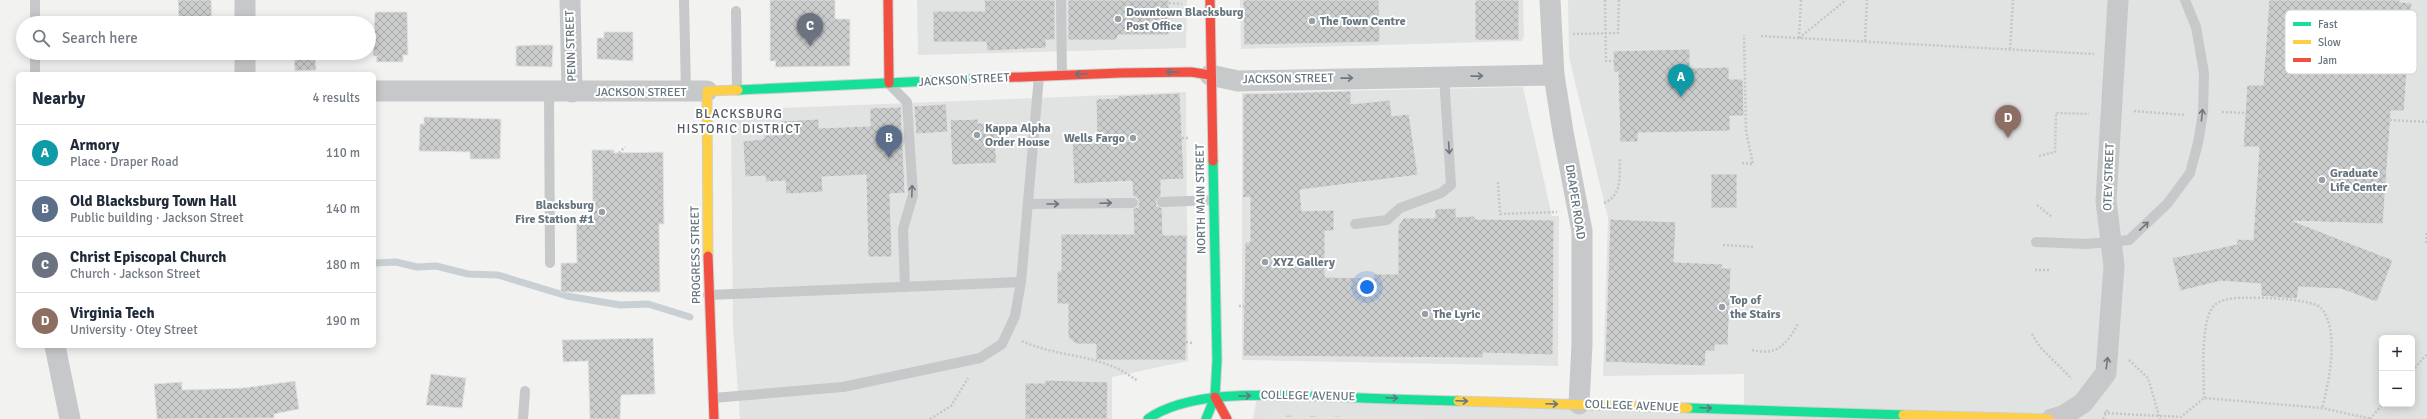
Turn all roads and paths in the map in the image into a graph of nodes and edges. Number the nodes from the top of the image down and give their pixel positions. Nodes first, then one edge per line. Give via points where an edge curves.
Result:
1 (35, 0) edge
2 (245, 0) edge
3 (570, 0) edge
4 (684, 0) edge
5 (888, 0) edge
6 (1061, 0) edge
7 (1210, 0) edge
8 (1550, 0) edge
9 (1604, 0) edge
10 (1619, 0) edge
11 (1801, 0) edge
12 (1846, 0) edge
13 (1867, 0) edge
14 (2013, 0) edge
15 (2118, 0) edge
16 (2185, 0) edge
17 (1169, 3) dead end
18 (1182, 4) dead end
19 (736, 11) dead end
20 (35, 16) edge
21 (245, 16) edge
22 (1604, 33) junction
23 (1570, 34) dead end
24 (1744, 36) dead end
25 (1761, 36) dead end
26 (1798, 38) junction
27 (1865, 42) junction
28 (2010, 49) junction
29 (2096, 54) dead end
30 (35, 60) edge
31 (245, 60) edge
32 (1614, 61) dead end
33 (35, 72) edge
34 (245, 72) edge
35 (1062, 75) junction
36 (1210, 75) junction
37 (1554, 75) junction
38 (1039, 76) junction
39 (1444, 76) junction
40 (888, 83) junction
41 (738, 90) junction
42 (376, 91) edge
43 (707, 91) junction
44 (549, 92) junction
45 (572, 92) junction
46 (686, 92) junction
47 (2131, 111) dead end
48 (2222, 112) dead end
49 (2245, 113) dead end
50 (2092, 114) dead end
51 (2188, 115) dead end
52 (2390, 120) dead end
53 (2427, 122) edge
54 (1193, 137) dead end
55 (1182, 138) dead end
56 (625, 147) dead end
57 (619, 153) dead end
58 (2039, 156) dead end
59 (1620, 159) dead end
60 (1742, 164) dead end
61 (1498, 182) dead end
62 (1213, 200) junction
63 (1162, 202) dead end
64 (1133, 203) dead end
65 (1604, 203) dead end
66 (1028, 204) junction
67 (2037, 205) dead end
68 (1562, 212) dead end
69 (2052, 217) dead end
70 (1355, 224) dead end
71 (2427, 231) edge
72 (2036, 242) dead end
73 (2111, 243) junction
74 (2426, 243) edge
75 (1723, 245) dead end
76 (1755, 248) dead end
77 (550, 263) dead end
78 (2035, 270) dead end
79 (2051, 270) dead end
80 (1021, 282) junction
81 (905, 287) junction
82 (708, 295) junction
83 (1239, 306) dead end
84 (1244, 306) dead end
85 (1798, 324) dead end
86 (2032, 334) dead end
87 (1019, 340) dead end
88 (1186, 342) dead end
89 (1192, 343) dead end
90 (54, 348) edge
91 (1752, 350) dead end
92 (2427, 354) edge
93 (2124, 355) dead end
94 (980, 358) junction
95 (2415, 368) edge
96 (1138, 381) dead end
97 (2074, 381) dead end
98 (525, 391) dead end
99 (1215, 397) junction
100 (713, 398) junction
101 (2204, 398) junction
102 (2096, 403) junction
103 (1579, 404) junction
104 (2380, 407) edge
105 (2322, 408) junction
106 (2159, 418) edge
107 (70, 419) edge
108 (523, 419) edge
109 (714, 419) edge
110 (930, 419) edge
111 (1148, 419) edge
112 (1206, 419) edge
113 (1227, 419) edge
114 (2049, 419) edge
115 (2052, 419) edge
116 (2370, 419) edge

1 - 20 lane
2 - 21 street
3 - 45 street, PENN STREET
4 - 46 lane
5 - 40 street
6 - 35 lane
7 - 36 street, NORTH MAIN STREET
8 - 37 street, DRAPER ROAD
9 - 22 path
10 - 22 path via 1618,33
11 - 26 path
12 - 26 path
13 - 27 path
14 - 28 path
15 - 73 street, OTEY STREET via 2106,201
73 -> 16 lane via 2129,240 2168,204 2190,174 2203,113 2204,74 2196,27
17 - 18 path
19 - 41 lane
22 - 23 path
22 - 32 path via 1606,61
24 - 60 path via 1746,131 1753,164
25 - 26 path
26 - 27 path
27 - 28 path
28 - 29 path
30 - 33 lane
31 - 34 street
36 -> 35 street, JACKSON STREET via 1191,72
35 - 38 street, JACKSON STREET
36 -> 39 street, JACKSON STREET via 1238,81
36 - 62 street, NORTH MAIN STREET
39 -> 37 street, JACKSON STREET
37 - 103 street, DRAPER ROAD via 1582,231
38 - 40 street, JACKSON STREET
38 - 66 lane
39 -> 70 lane via 1451,185 1441,193 1400,208 1387,220
40 - 41 street, JACKSON STREET
81 -> 40 lane via 903,229 913,195 907,102
41 - 43 street, JACKSON STREET
42 - 44 street, JACKSON STREET
43 - 46 street, JACKSON STREET
43 - 82 street, PROGRESS STREET
44 - 45 street, JACKSON STREET
44 - 77 lane
45 - 46 street, JACKSON STREET
47 - 51 path
48 - 49 path
50 - 58 path via 2056,113 2055,152
52 - 53 path
54 - 55 path
56 - 57 path
59 - 65 path via 1618,193 1612,200
61 - 68 path via 1500,214
62 - 63 lane
62 - 99 street, NORTH MAIN STREET via 1217,342
66 -> 64 lane
66 - 80 lane
67 - 69 path
71 - 74 path
72 - 73 lane
102 -> 73 street, OTEY STREET via 2106,373 2108,354 2114,266
75 - 76 path
78 - 79 path
80 - 81 lane
80 - 94 lane via 1015,316 1002,344
81 - 82 lane
82 - 100 street, PROGRESS STREET
83 - 84 path
85 - 91 path via 1790,339 1772,352
86 - 97 path via 2040,347
87 - 96 path via 1039,349 1114,367
88 - 89 path
90 - 107 street
92 - 95 path
93 - 106 path via 2148,378
94 - 100 lane via 844,387
94 - 110 path via 951,406
98 - 108 lane
99 -> 103 street, COLLEGE AVENUE via 1264,395
99 - 111 street, COLLEGE AVENUE via 1154,413
99 - 112 street, NORTH MAIN STREET
99 - 113 street
100 - 109 street, PROGRESS STREET
101 - 105 path
101 - 105 path via 2207,319 2212,307 2222,300 2235,298 2278,298 2314,303 2321,307 2327,318 2330,358 2328,385
101 - 106 path via 2181,417
102 - 106 path via 2106,414
102 - 115 street
103 -> 114 street, COLLEGE AVENUE
104 - 116 path
105 - 116 path

